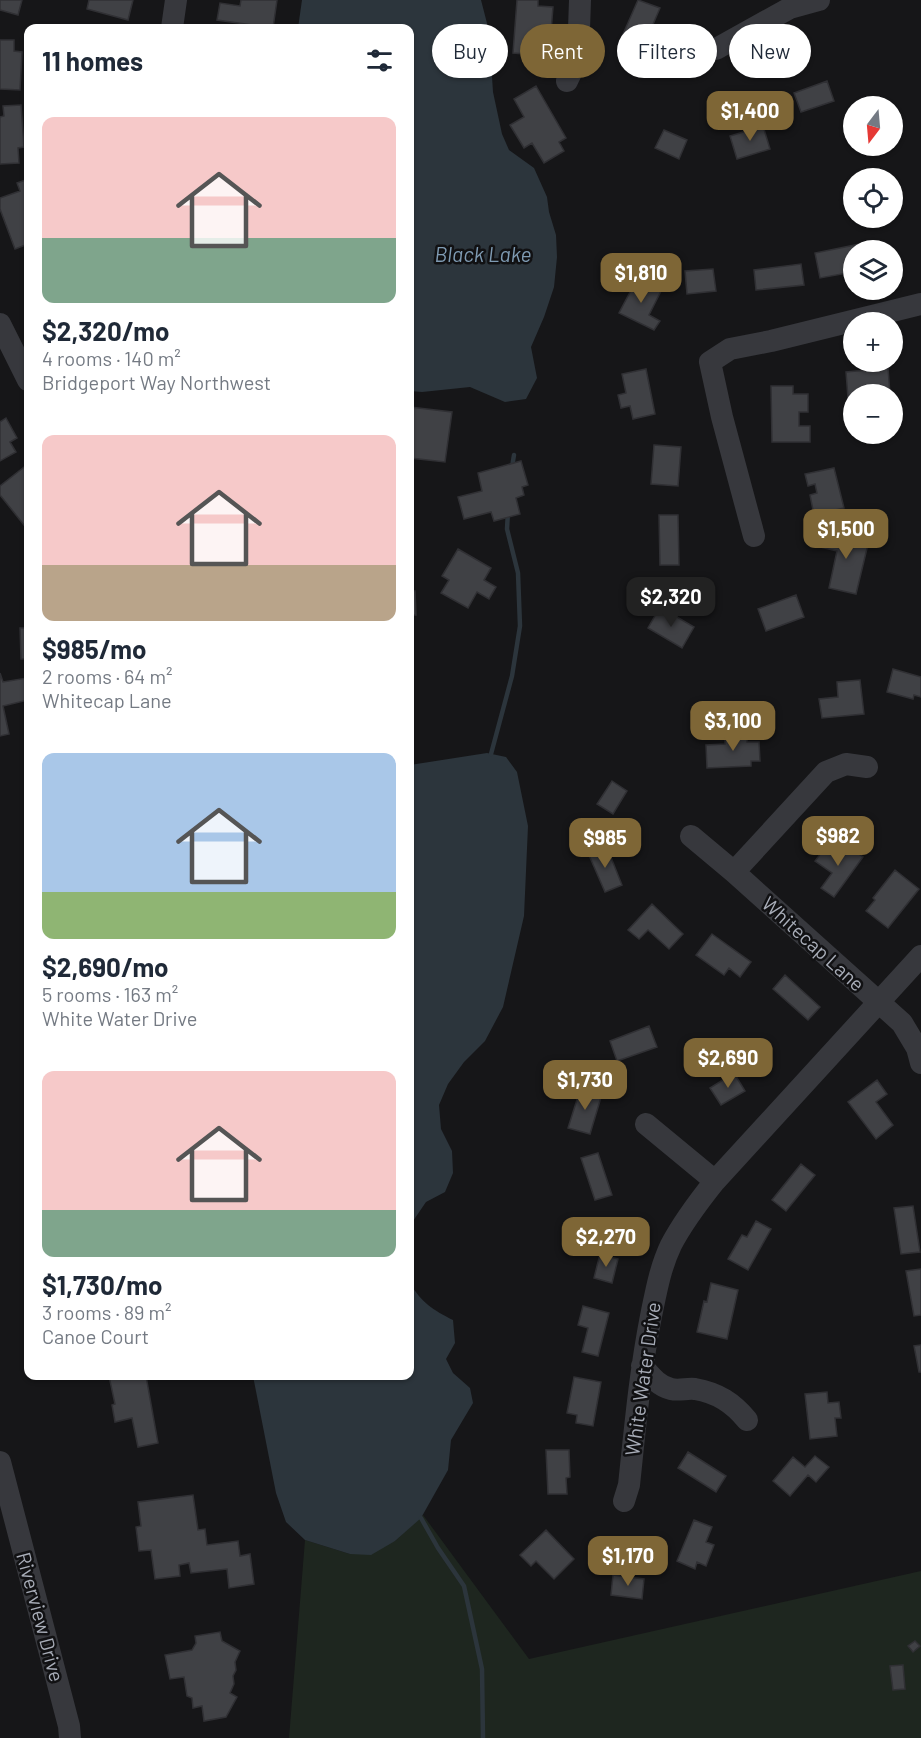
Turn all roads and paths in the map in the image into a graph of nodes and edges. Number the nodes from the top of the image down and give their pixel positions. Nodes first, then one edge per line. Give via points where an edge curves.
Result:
1 (176, 0) edge
2 (580, 0) edge
3 (819, 0) edge
4 (173, 24) edge
5 (717, 48) edge
6 (567, 81) dead end
7 (921, 304) edge
8 (0, 324) edge
9 (24, 372) edge
10 (754, 536) dead end
11 (867, 767) dead end
12 (691, 836) dead end
13 (734, 872) junction
14 (921, 956) edge
15 (879, 1004) junction
16 (921, 1063) edge
17 (646, 1124) dead end
18 (715, 1181) junction
19 (642, 1366) junction
20 (747, 1420) dead end
21 (0, 1462) edge
22 (624, 1501) dead end
23 (70, 1738) edge

1 - 4 street
2 - 6 street via 578,58
3 - 5 street via 790,8
7 - 10 street via 730,348 710,362
8 - 9 street
11 - 13 street via 846,764 826,772
12 - 13 street, Whitecap Lane
13 - 15 street, Whitecap Lane
14 - 15 street, White Water Drive
15 - 16 street, Whitecap Lane via 902,1023 918,1048
15 - 18 street, White Water Drive
17 - 18 street
18 - 19 street, White Water Drive via 670,1247 659,1276
19 - 20 street via 655,1381 671,1389 695,1389 733,1404
19 - 22 street, White Water Drive
21 - 23 street, Riverview Drive

